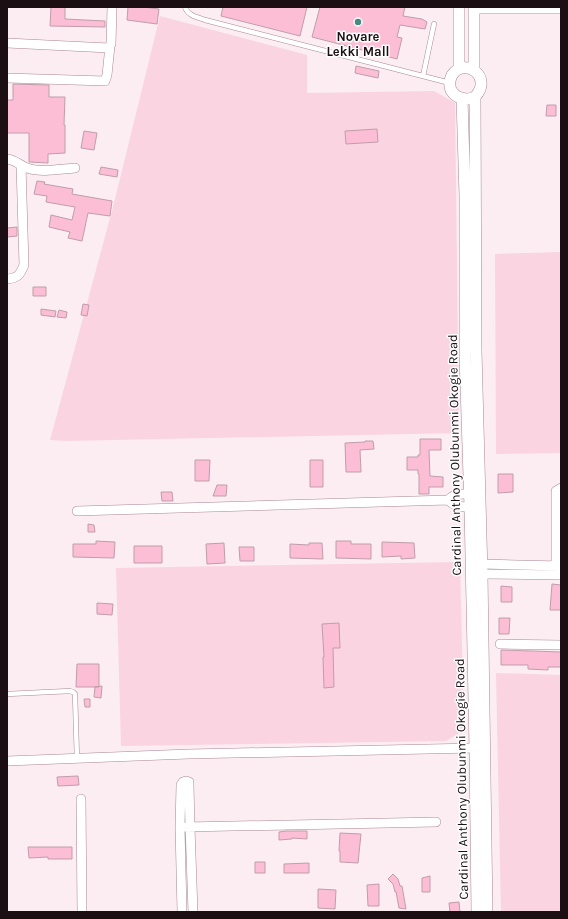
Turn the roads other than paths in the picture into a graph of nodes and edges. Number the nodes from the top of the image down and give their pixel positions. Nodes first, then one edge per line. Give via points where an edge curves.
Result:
1 (112, 7) edge
2 (185, 7) edge
3 (459, 7) edge
4 (474, 8) edge
5 (560, 8) edge
6 (434, 24) dead end
7 (7, 43) edge
8 (110, 46) junction
9 (459, 68) junction
10 (474, 70) junction
11 (423, 76) junction
12 (7, 78) edge
13 (450, 83) junction
14 (475, 97) junction
15 (462, 98) junction
16 (7, 159) edge
17 (21, 165) junction
18 (75, 168) dead end
19 (7, 279) edge
20 (561, 488) edge
21 (469, 494) junction
22 (448, 500) junction
23 (470, 506) junction
24 (77, 511) dead end
25 (482, 569) junction
26 (558, 570) edge
27 (500, 644) dead end
28 (561, 645) edge
29 (7, 694) edge
30 (475, 748) junction
31 (77, 759) junction
32 (7, 761) edge
33 (81, 799) dead end
34 (436, 822) dead end
35 (180, 827) junction
36 (190, 827) junction
37 (481, 867) junction
38 (82, 912) edge
39 (182, 912) edge
40 (194, 912) edge
41 (476, 912) edge
42 (487, 912) edge

1 - 8 street
2 - 11 lane via 189,14 205,20
3 - 9 street
4 - 5 street
4 - 10 street, Cardinal Anthony Olubunmi Okogie Road
6 - 11 lane
7 - 8 street via 107,48
8 - 12 street via 105,81
9 - 10 street
9 - 13 street via 454,72
10 - 14 street, Cardinal Anthony Olubunmi Okogie Road via 482,86
11 - 13 lane
13 - 15 street via 451,90
14 - 15 street
14 - 25 street, Cardinal Anthony Olubunmi Okogie Road via 476,351
15 - 21 street, Cardinal Anthony Olubunmi Okogie Road
16 - 17 street
17 - 18 street via 48,170
17 - 19 street via 24,265 17,277
20 - 26 street via 556,491
21 - 22 street via 459,494
21 - 23 street, Cardinal Anthony Olubunmi Okogie Road
22 - 23 street via 460,507
22 - 24 street
23 - 30 street, Cardinal Anthony Olubunmi Okogie Road
25 - 26 street
25 - 37 street, Cardinal Anthony Olubunmi Okogie Road
27 - 28 street
29 - 31 lane via 73,692
30 - 31 street
30 - 37 street, Cardinal Anthony Olubunmi Okogie Road
31 - 32 street
33 - 38 street
34 - 36 street
35 - 36 street
35 - 36 street via 181,785 186,781 189,785
35 - 39 street
36 - 40 street
37 - 41 street, Cardinal Anthony Olubunmi Okogie Road
37 - 42 street, Cardinal Anthony Olubunmi Okogie Road

